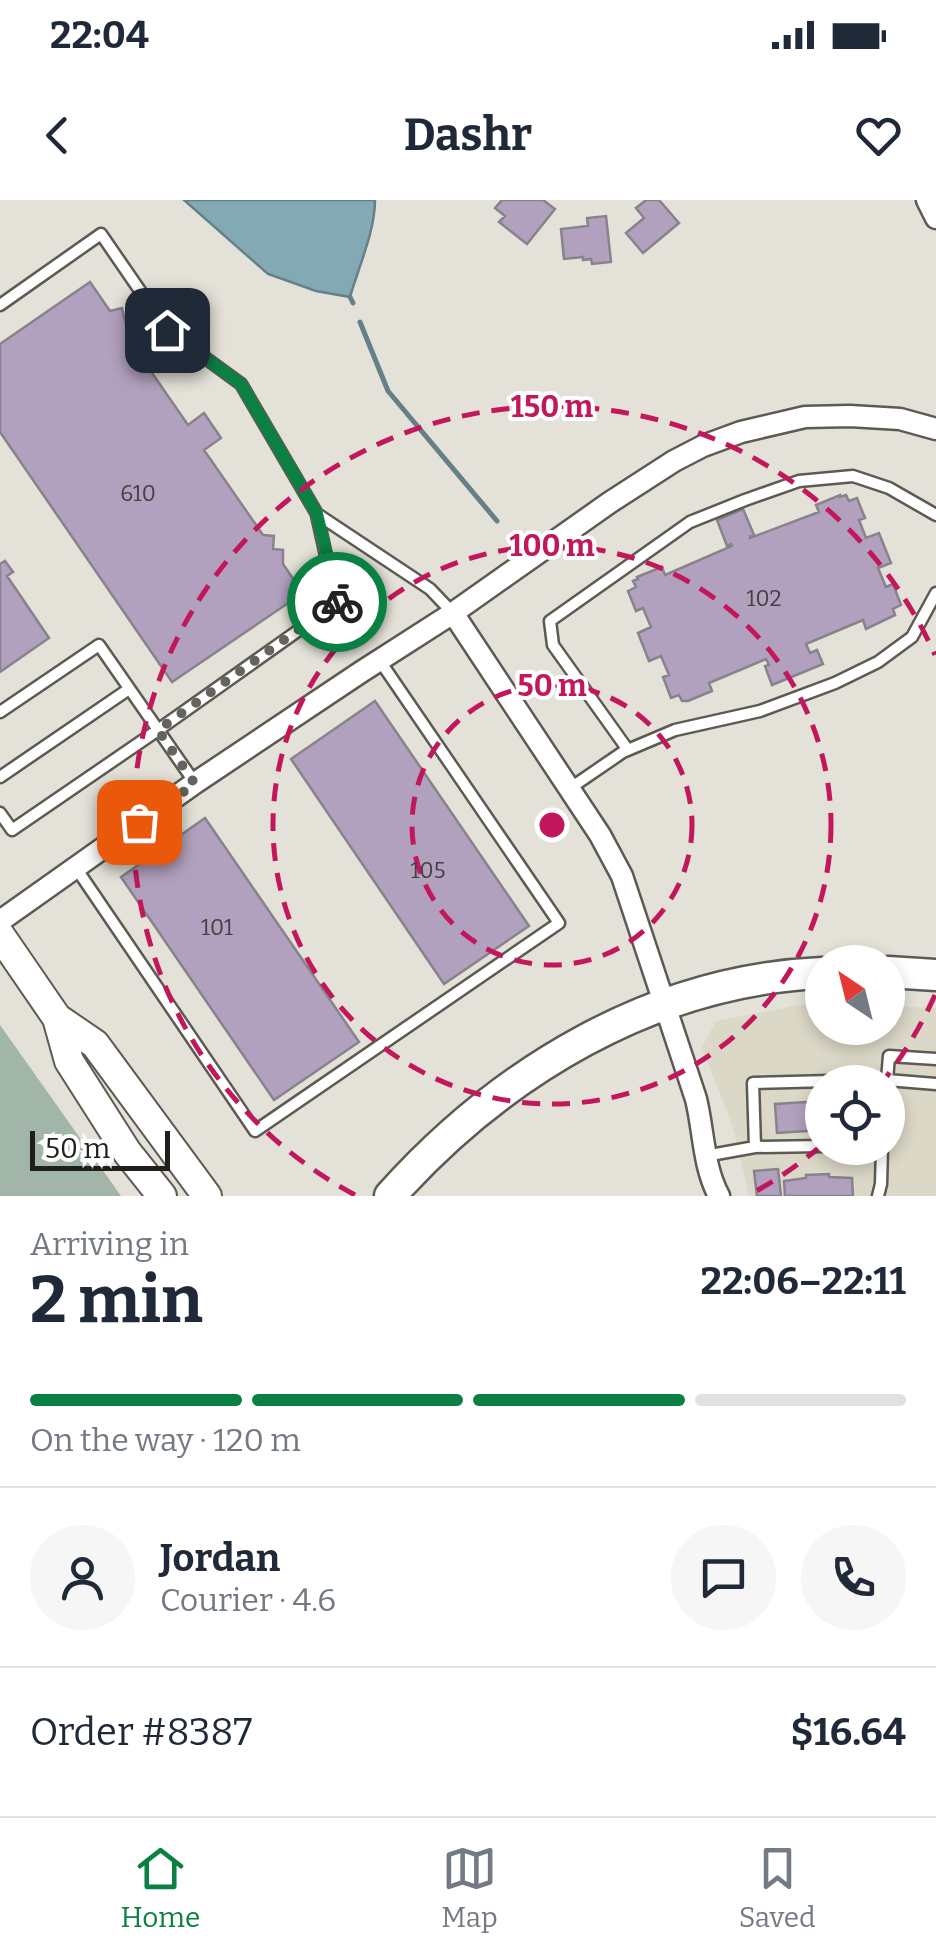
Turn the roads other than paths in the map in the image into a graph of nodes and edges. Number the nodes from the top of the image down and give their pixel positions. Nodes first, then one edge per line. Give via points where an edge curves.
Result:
1 (926, 200) edge
2 (936, 218) edge
3 (0, 304) edge
4 (936, 429) edge
5 (317, 514) junction
6 (936, 515) edge
7 (936, 593) edge
8 (452, 613) junction
9 (379, 660) junction
10 (129, 690) junction
11 (0, 712) edge
12 (158, 730) junction
13 (628, 750) junction
14 (0, 776) edge
15 (195, 784) junction
16 (569, 790) junction
17 (0, 813) edge
18 (76, 868) junction
19 (0, 921) edge
20 (0, 935) edge
21 (905, 973) edge
22 (805, 975) edge
23 (936, 975) edge
24 (664, 1005) junction
25 (56, 1018) junction
26 (936, 1060) edge
27 (888, 1065) edge
28 (905, 1082) edge
29 (805, 1083) edge
30 (936, 1084) edge
31 (805, 1147) edge
32 (755, 1148) junction
33 (705, 1156) junction
34 (882, 1165) edge
35 (162, 1196) edge
36 (207, 1196) edge
37 (390, 1196) edge
38 (719, 1196) edge
39 (878, 1196) edge

1 - 2 street
3 - 5 lane via 102,234 167,330 241,384
4 - 8 street via 900,419 805,417 703,446
5 - 8 lane via 430,589
5 - 12 lane via 330,568 347,596
6 - 13 lane via 853,476 799,482 690,522 550,621 553,645
7 - 13 lane via 912,636 878,662 760,711 675,730
8 - 9 street
8 - 16 street
9 - 15 street
9 - 18 lane via 559,924 255,1131
10 - 11 lane via 99,645
10 - 12 lane
10 - 14 lane
12 - 15 lane
12 - 17 lane via 12,830
13 - 16 lane
15 - 18 street
16 - 24 street via 622,876
18 - 19 street
20 - 25 street
21 - 23 main road
22 - 24 main road via 722,986
24 - 33 street via 696,1099
24 - 37 main road via 540,1066 452,1134
25 - 35 street via 68,1061
25 - 36 street via 95,1044
26 - 27 lane via 889,1056
28 - 30 lane
29 - 32 lane via 753,1084
31 - 32 lane
32 - 33 lane
33 - 38 street
34 - 39 lane

